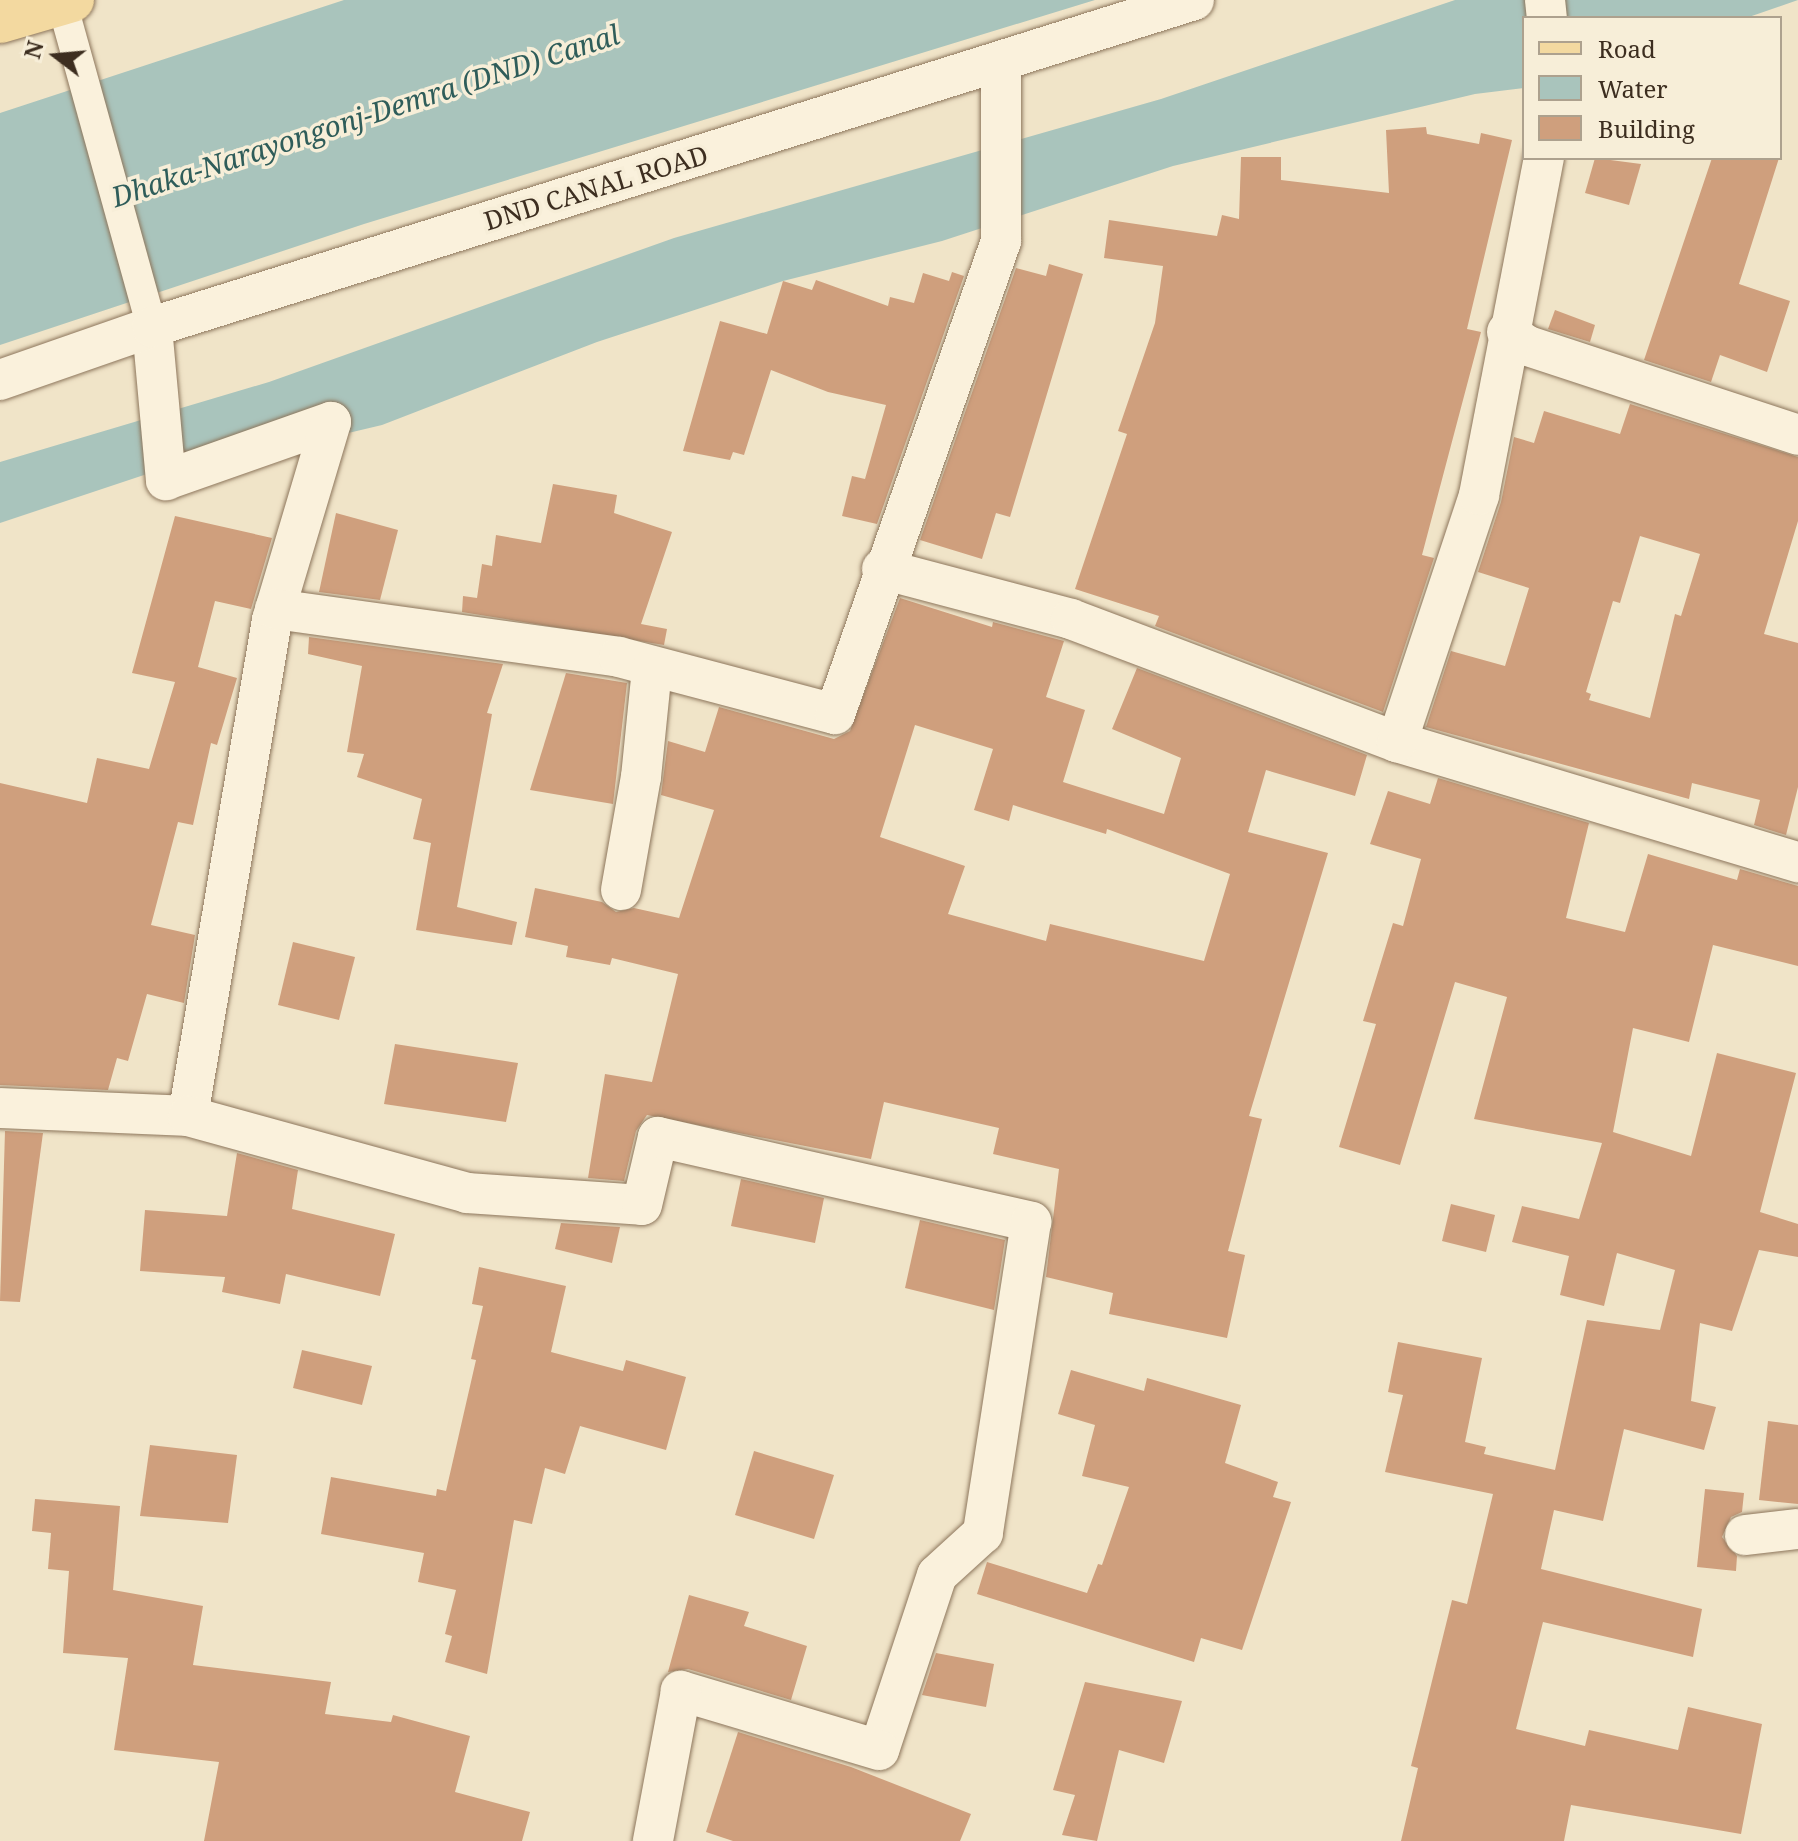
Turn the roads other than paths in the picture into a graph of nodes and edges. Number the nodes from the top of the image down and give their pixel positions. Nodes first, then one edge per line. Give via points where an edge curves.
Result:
1 (1194, 0) edge
2 (65, 1) edge
3 (0, 21) edge
4 (1001, 61) junction
5 (1544, 160) edge
6 (152, 327) junction
7 (1507, 332) junction
8 (0, 380) edge
9 (1798, 435) edge
10 (882, 569) junction
11 (275, 609) junction
12 (652, 669) junction
13 (1397, 742) junction
14 (1798, 862) edge
15 (621, 890) dead end
16 (0, 1108) edge
17 (188, 1116) junction
18 (1798, 1529) edge
19 (1745, 1535) dead end
20 (653, 1841) edge

1 - 4 street, DND CANAL ROAD
2 - 3 main road
2 - 6 street
4 - 6 street, DND CANAL ROAD
4 - 10 street via 1001,241
5 - 7 street
6 - 8 street, DND CANAL ROAD
6 - 11 street via 166,480 331,422
7 - 9 street via 1528,346
7 - 13 street via 1479,495
10 - 12 street via 835,714
10 - 13 street via 1071,619
11 - 12 street via 619,657
11 - 17 street
12 - 15 street via 641,777
13 - 14 street
16 - 17 street
17 - 20 street via 467,1193 642,1205 658,1137 1031,1222 983,1533 937,1575 879,1750 681,1691
18 - 19 street

